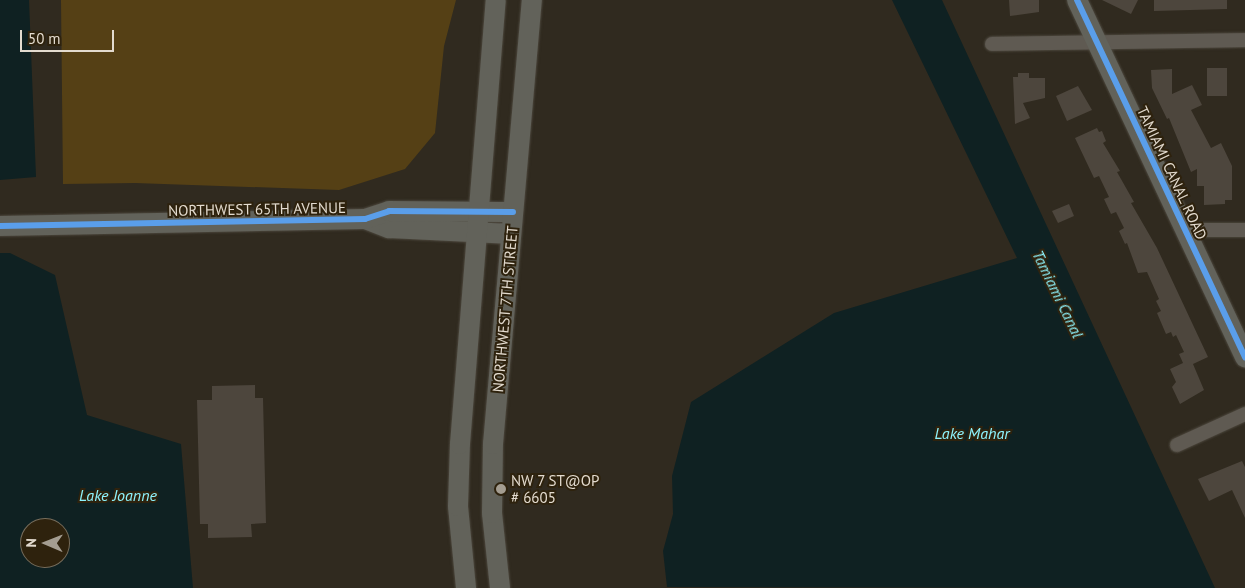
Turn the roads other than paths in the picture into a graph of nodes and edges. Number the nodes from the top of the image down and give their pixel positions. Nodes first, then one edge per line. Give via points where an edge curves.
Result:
1 (496, 0) edge
2 (532, 0) edge
3 (1077, 0) edge
4 (1245, 40) edge
5 (1097, 42) junction
6 (992, 44) dead end
7 (481, 212) junction
8 (513, 212) junction
9 (365, 219) junction
10 (0, 226) edge
11 (1186, 230) junction
12 (1245, 230) edge
13 (479, 232) junction
14 (511, 234) junction
15 (1243, 345) edge
16 (1245, 414) edge
17 (1177, 445) dead end
18 (466, 588) edge
19 (500, 588) edge

1 - 7 main road
2 - 8 main road, NORTHWEST 7TH STREET
3 - 5 main road, TAMIAMI CANAL ROAD
4 - 5 street
5 - 6 street
5 - 11 main road, TAMIAMI CANAL ROAD
7 - 8 main road, NORTHWEST 65TH AVENUE
7 - 9 main road, NORTHWEST 65TH AVENUE via 389,211
7 - 13 main road
8 - 14 main road, NORTHWEST 7TH STREET
9 - 10 main road, NORTHWEST 65TH AVENUE
9 - 13 main road, NORTHWEST 65TH AVENUE via 388,228
11 - 12 street
11 - 15 main road, TAMIAMI CANAL ROAD
13 - 14 main road, NORTHWEST 65TH AVENUE
13 - 18 main road via 459,477 460,533
14 - 19 main road, NORTHWEST 7TH STREET via 493,444 492,513
16 - 17 street

